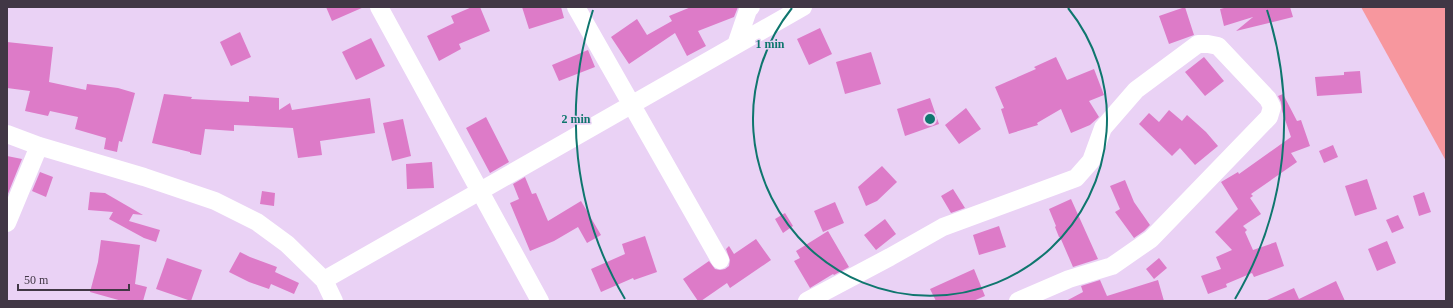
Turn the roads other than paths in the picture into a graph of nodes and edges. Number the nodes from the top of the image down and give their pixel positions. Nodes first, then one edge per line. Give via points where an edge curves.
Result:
1 (378, 7) edge
2 (576, 7) edge
3 (751, 7) edge
4 (803, 7) edge
5 (736, 45) junction
6 (631, 105) junction
7 (7, 134) edge
8 (39, 146) junction
9 (479, 192) junction
10 (7, 223) edge
11 (720, 260) dead end
12 (324, 280) junction
13 (334, 301) edge
14 (540, 301) edge
15 (807, 301) edge
16 (1018, 301) edge

1 - 9 street
2 - 6 street
3 - 5 street
4 - 5 street
5 - 6 street
6 - 9 street
6 - 11 street
7 - 8 street
8 - 10 street
8 - 12 street via 215,201 257,222 287,244
9 - 12 street
9 - 14 street
12 - 13 street
15 - 16 street via 943,227 1076,178 1091,161 1103,128 1136,90 1198,44 1218,46 1268,99 1272,107 1269,117 1151,239 1112,266 1069,279

